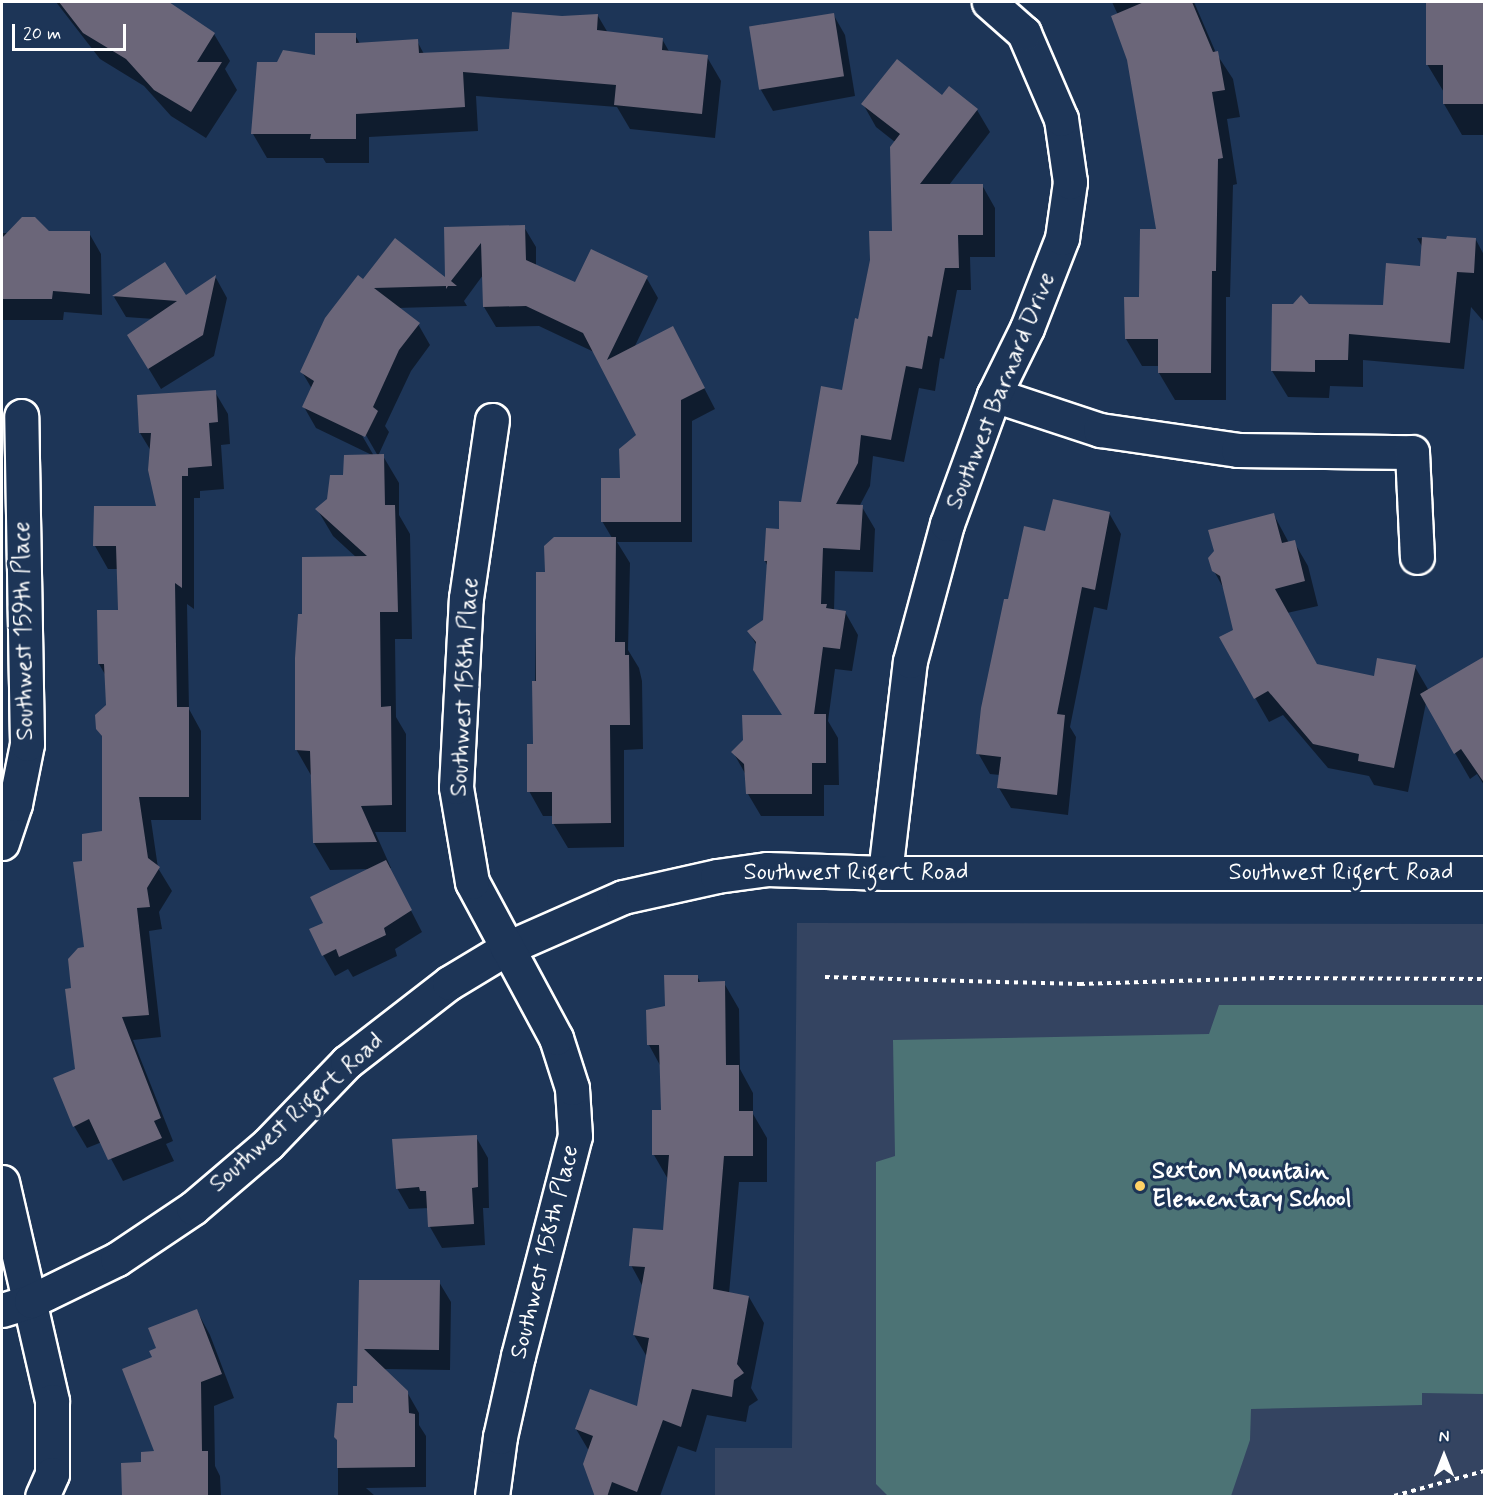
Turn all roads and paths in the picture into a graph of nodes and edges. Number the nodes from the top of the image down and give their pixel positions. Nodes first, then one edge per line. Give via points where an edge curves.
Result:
1 (989, 2) edge
2 (994, 395) junction
3 (21, 416) dead end
4 (492, 420) dead end
5 (1418, 557) dead end
6 (2, 843) edge
7 (885, 873) junction
8 (1485, 873) edge
9 (507, 948) junction
10 (825, 977) dead end
11 (1485, 979) edge
12 (2, 1182) edge
13 (16, 1305) edge
14 (1485, 1471) edge
15 (42, 1497) edge
16 (492, 1497) edge
17 (1394, 1497) edge

1 - 2 street, Southwest Barnard Drive via 1024,33 1061,119 1071,182 1062,238 1027,328
2 - 5 street via 1100,430 1238,450 1412,452
2 - 7 street, Southwest Barnard Drive via 947,524 910,662
3 - 6 street, Southwest 159th Place via 27,744 15,804
4 - 9 street, Southwest 158th Place via 466,598 456,787 472,882
7 - 8 street, Southwest Rigert Road
7 - 9 street, Southwest Rigert Road via 767,869 717,876 623,897
9 - 13 street, Southwest Rigert Road via 449,983 347,1062 268,1144 193,1208 117,1259
9 - 16 street, Southwest 158th Place via 556,1038 572,1088 575,1136 515,1367
10 - 11 path via 1080,984 1270,978
12 - 13 street
13 - 15 street via 52,1401 52,1474
14 - 17 path

